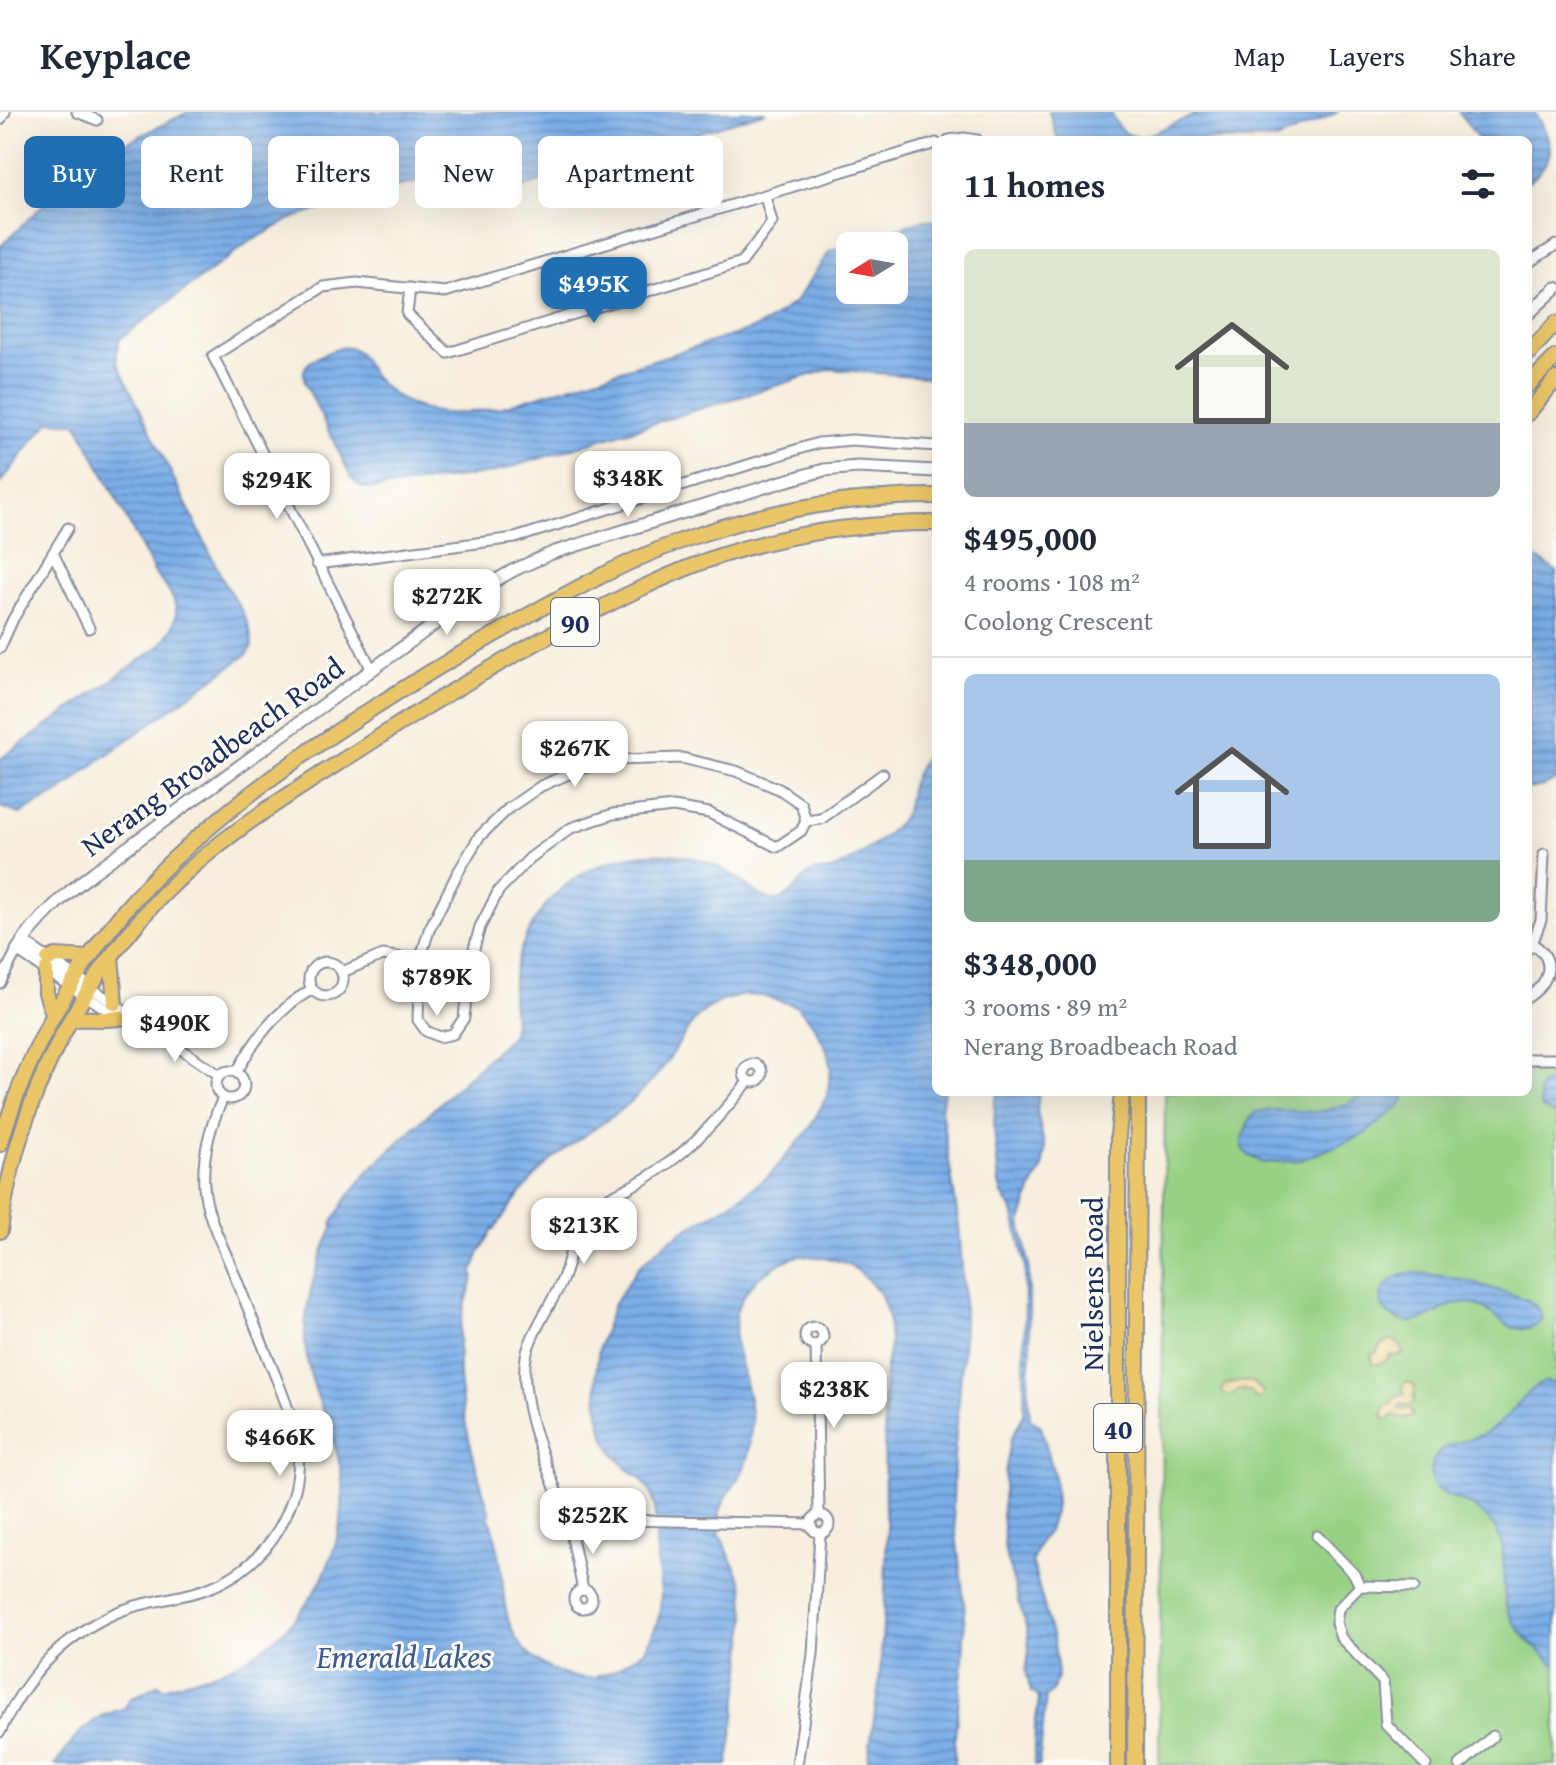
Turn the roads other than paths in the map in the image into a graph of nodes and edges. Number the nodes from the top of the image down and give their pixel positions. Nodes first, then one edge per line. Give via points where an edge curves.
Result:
1 (5, 112) edge
2 (77, 112) edge
3 (0, 120) edge
4 (97, 120) dead end
5 (932, 144) edge
6 (765, 196) junction
7 (1556, 245) edge
8 (1532, 260) edge
9 (410, 288) junction
10 (1556, 288) edge
11 (1532, 310) edge
12 (1556, 323) edge
13 (1532, 350) edge
14 (1556, 357) edge
15 (1556, 379) edge
16 (1532, 381) edge
17 (1532, 408) edge
18 (932, 446) edge
19 (932, 471) edge
20 (932, 496) edge
21 (932, 523) edge
22 (68, 528) dead end
23 (54, 555) junction
24 (317, 564) junction
25 (89, 628) dead end
26 (0, 648) edge
27 (372, 670) junction
28 (883, 774) dead end
29 (806, 821) junction
30 (1544, 854) dead end
31 (1532, 942) edge
32 (19, 946) junction
33 (1532, 947) edge
34 (111, 956) junction
35 (88, 958) junction
36 (420, 960) junction
37 (47, 964) junction
38 (465, 967) junction
39 (342, 972) junction
40 (73, 981) junction
41 (0, 983) edge
42 (313, 989) junction
43 (88, 991) junction
44 (1532, 994) edge
45 (115, 1003) junction
46 (53, 1014) junction
47 (119, 1018) junction
48 (71, 1019) junction
49 (149, 1029) junction
50 (1532, 1059) edge
51 (1556, 1059) edge
52 (237, 1072) junction
53 (219, 1075) junction
54 (748, 1082) dead end
55 (1122, 1096) edge
56 (1138, 1096) edge
57 (223, 1098) junction
58 (0, 1144) edge
59 (0, 1231) edge
60 (816, 1345) dead end
61 (565, 1512) junction
62 (819, 1515) junction
63 (573, 1524) junction
64 (811, 1524) junction
65 (820, 1533) junction
66 (1317, 1536) dead end
67 (1360, 1586) junction
68 (1414, 1587) dead end
69 (583, 1590) dead end
70 (0, 1732) edge
71 (1493, 1736) dead end
72 (797, 1765) edge
73 (1118, 1765) edge
74 (1135, 1765) edge
75 (1426, 1765) edge
76 (1460, 1765) edge

1 - 3 street
2 - 4 street
5 - 6 street
6 - 9 street via 445,292
6 - 9 street via 772,222 742,262 448,353 407,314
7 - 8 street
9 - 24 street via 357,283 323,287 213,356
10 - 11 street
12 - 13 main road
14 - 16 main road
15 - 17 main road
18 - 24 street via 818,443 515,538
19 - 27 street, Nerang Broadbeach Road via 858,467 816,472 552,553 491,583
20 - 35 main road, 90 via 826,503 738,522 640,558 546,605 387,699 262,784 166,866
21 - 34 main road, 90 via 857,527 777,540 696,564 611,603 415,714 251,819 187,870
22 - 23 street
23 - 25 street
23 - 26 street
24 - 27 street
27 - 32 street, Nerang Broadbeach Road via 85,879
28 - 29 street via 821,819
29 - 36 street via 801,804 779,789 736,771 682,758 615,760 580,769 541,786 479,837 429,930
29 - 38 street via 801,831 777,847 709,813 673,807 613,814 571,828 530,858 499,890
30 - 31 street via 1541,920
32 - 37 street
32 - 41 street, Nerang Broadbeach Road
33 - 44 street via 1543,949 1551,969 1544,986
34 - 43 main road, 90
34 - 45 main road
35 - 37 main road via 56,956
35 - 40 main road, 90
36 - 38 street
36 - 38 street via 418,1020 440,1037 453,1034 464,1018
36 - 39 street via 383,955
37 - 40 street
37 - 46 main road via 46,993
39 - 42 street via 335,994 323,996
39 - 42 street via 321,963 310,977
40 - 43 street
40 - 46 main road, 90
42 - 52 street via 286,1007
43 - 45 street
43 - 47 street
43 - 48 main road, 90
45 - 49 street
46 - 58 main road, 90
47 - 48 main road
47 - 49 street
48 - 59 main road, 90 via 28,1112
49 - 53 street
50 - 51 street
52 - 53 street
52 - 57 street via 244,1080 242,1093
53 - 57 street via 216,1087
54 - 61 street via 686,1150 602,1201 576,1233 564,1276 528,1346 525,1374 538,1446
55 - 73 main road, Nielsens Road / 40
56 - 74 main road, Nielsens Road / 40
57 - 70 street via 207,1140 204,1190 296,1432 299,1453 289,1510 268,1546 230,1579 139,1604 70,1640 36,1672
60 - 62 street
61 - 63 street via 572,1513
61 - 63 street via 559,1523 563,1528
62 - 64 street
62 - 65 street via 829,1525
63 - 64 street
63 - 69 street
64 - 65 street
65 - 72 street via 813,1654
66 - 67 street
67 - 68 street
67 - 75 street via 1338,1609 1341,1638 1383,1682 1386,1724
71 - 76 street

